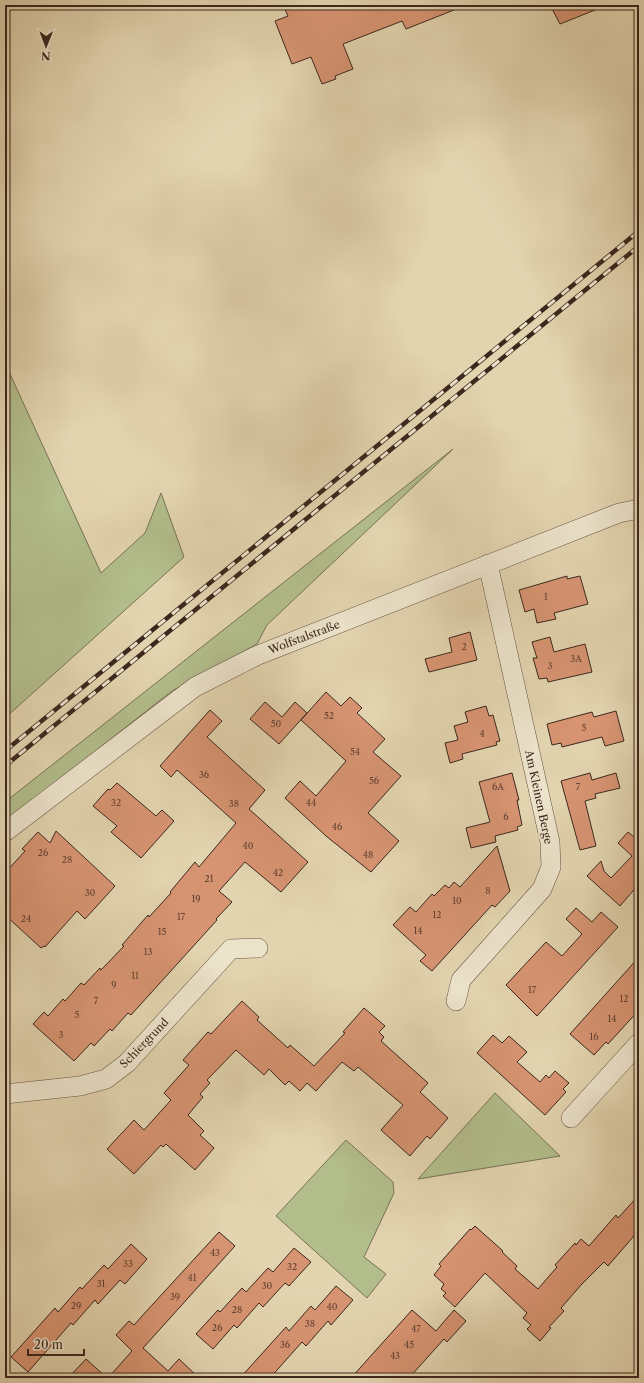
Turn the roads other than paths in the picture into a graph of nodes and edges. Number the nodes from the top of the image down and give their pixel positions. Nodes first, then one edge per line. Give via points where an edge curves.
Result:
1 (639, 509) edge
2 (488, 564) junction
3 (5, 832) edge
4 (258, 948) dead end
5 (456, 1001) dead end
6 (639, 1043) edge
7 (5, 1094) edge
8 (571, 1118) dead end

1 - 2 street, Wolfstalstraße via 619,513
2 - 3 street, Wolfstalstraße via 256,656 195,687
2 - 5 street, Am Kleinen Berge via 550,842 551,867 542,889 461,980
4 - 7 street, Schiergrund via 231,949 127,1063 106,1079 80,1086
6 - 8 street

